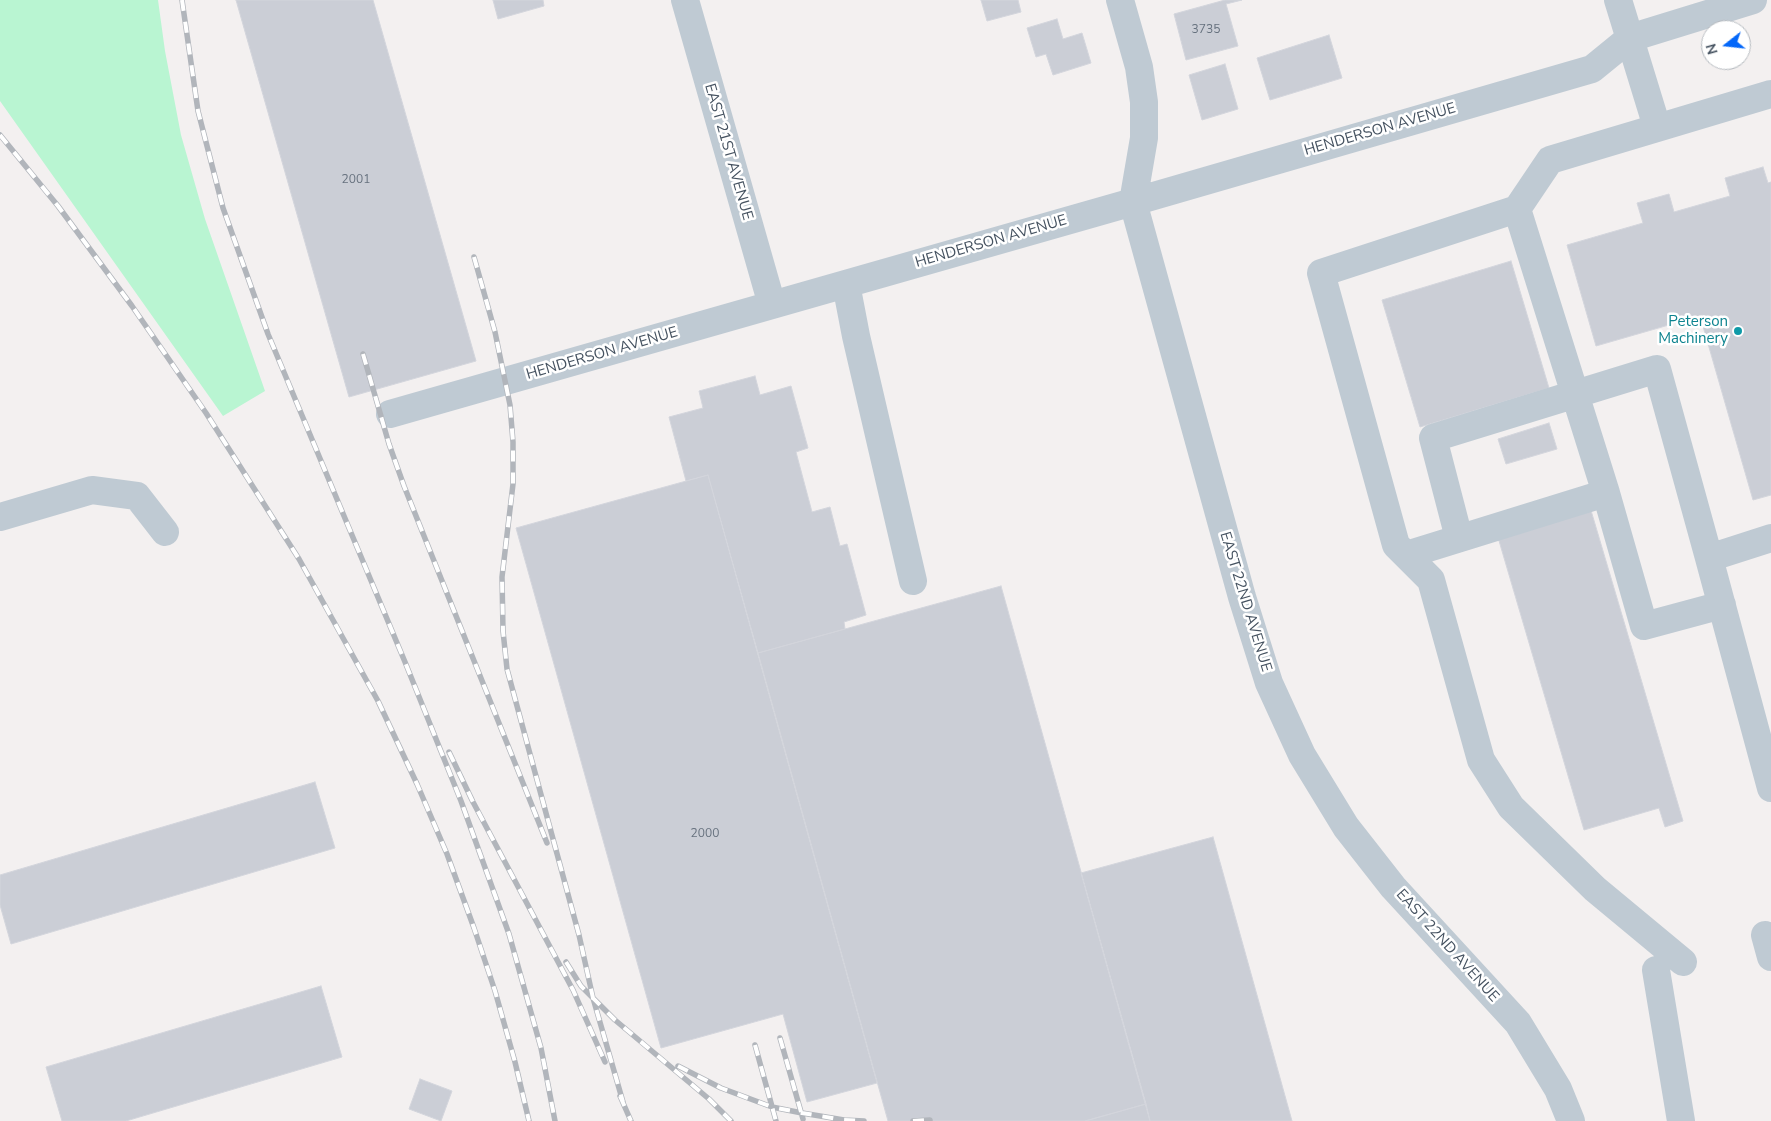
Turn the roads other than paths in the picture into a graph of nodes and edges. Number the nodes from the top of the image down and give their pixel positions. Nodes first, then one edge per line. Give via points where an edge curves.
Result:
1 (685, 0) edge
2 (1120, 0) edge
3 (1618, 0) edge
4 (1753, 0) edge
5 (1630, 38) junction
6 (1771, 94) edge
7 (1657, 127) junction
8 (1133, 202) junction
9 (1517, 209) junction
10 (846, 284) junction
11 (772, 305) junction
12 (1575, 394) junction
13 (390, 414) dead end
14 (1606, 493) junction
15 (0, 517) edge
16 (165, 532) dead end
17 (1460, 538) junction
18 (1771, 538) edge
19 (1406, 555) junction
20 (1709, 558) junction
21 (913, 581) dead end
22 (1722, 605) junction
23 (1766, 752) edge
24 (1771, 788) edge
25 (1683, 962) dead end
26 (1656, 970) dead end
27 (1572, 1121) edge
28 (1681, 1121) edge

1 - 11 street, EAST 21ST AVENUE
2 - 8 street, EAST 22ND AVENUE via 1139,67 1144,102 1144,138
3 - 5 street
4 - 5 street
5 - 7 street
5 - 8 street, HENDERSON AVENUE via 1592,69
6 - 7 street
7 - 9 street via 1550,160
8 - 10 street, HENDERSON AVENUE
8 - 27 street, EAST 22ND AVENUE via 1242,597 1270,683 1302,754 1346,826 1393,887 1518,1023 1558,1090
9 - 12 street
9 - 19 street via 1321,273 1396,545
10 - 11 street, HENDERSON AVENUE
10 - 21 street
11 - 13 street, HENDERSON AVENUE
12 - 14 street
12 - 17 street via 1433,438
12 - 20 street via 1657,369
14 - 17 street
14 - 22 street via 1644,626
15 - 16 street via 92,490 137,496
17 - 19 street
18 - 20 street
19 - 25 street via 1431,580 1480,760 1511,806 1595,889
20 - 22 street
22 - 23 street
23 - 24 street
26 - 28 street

